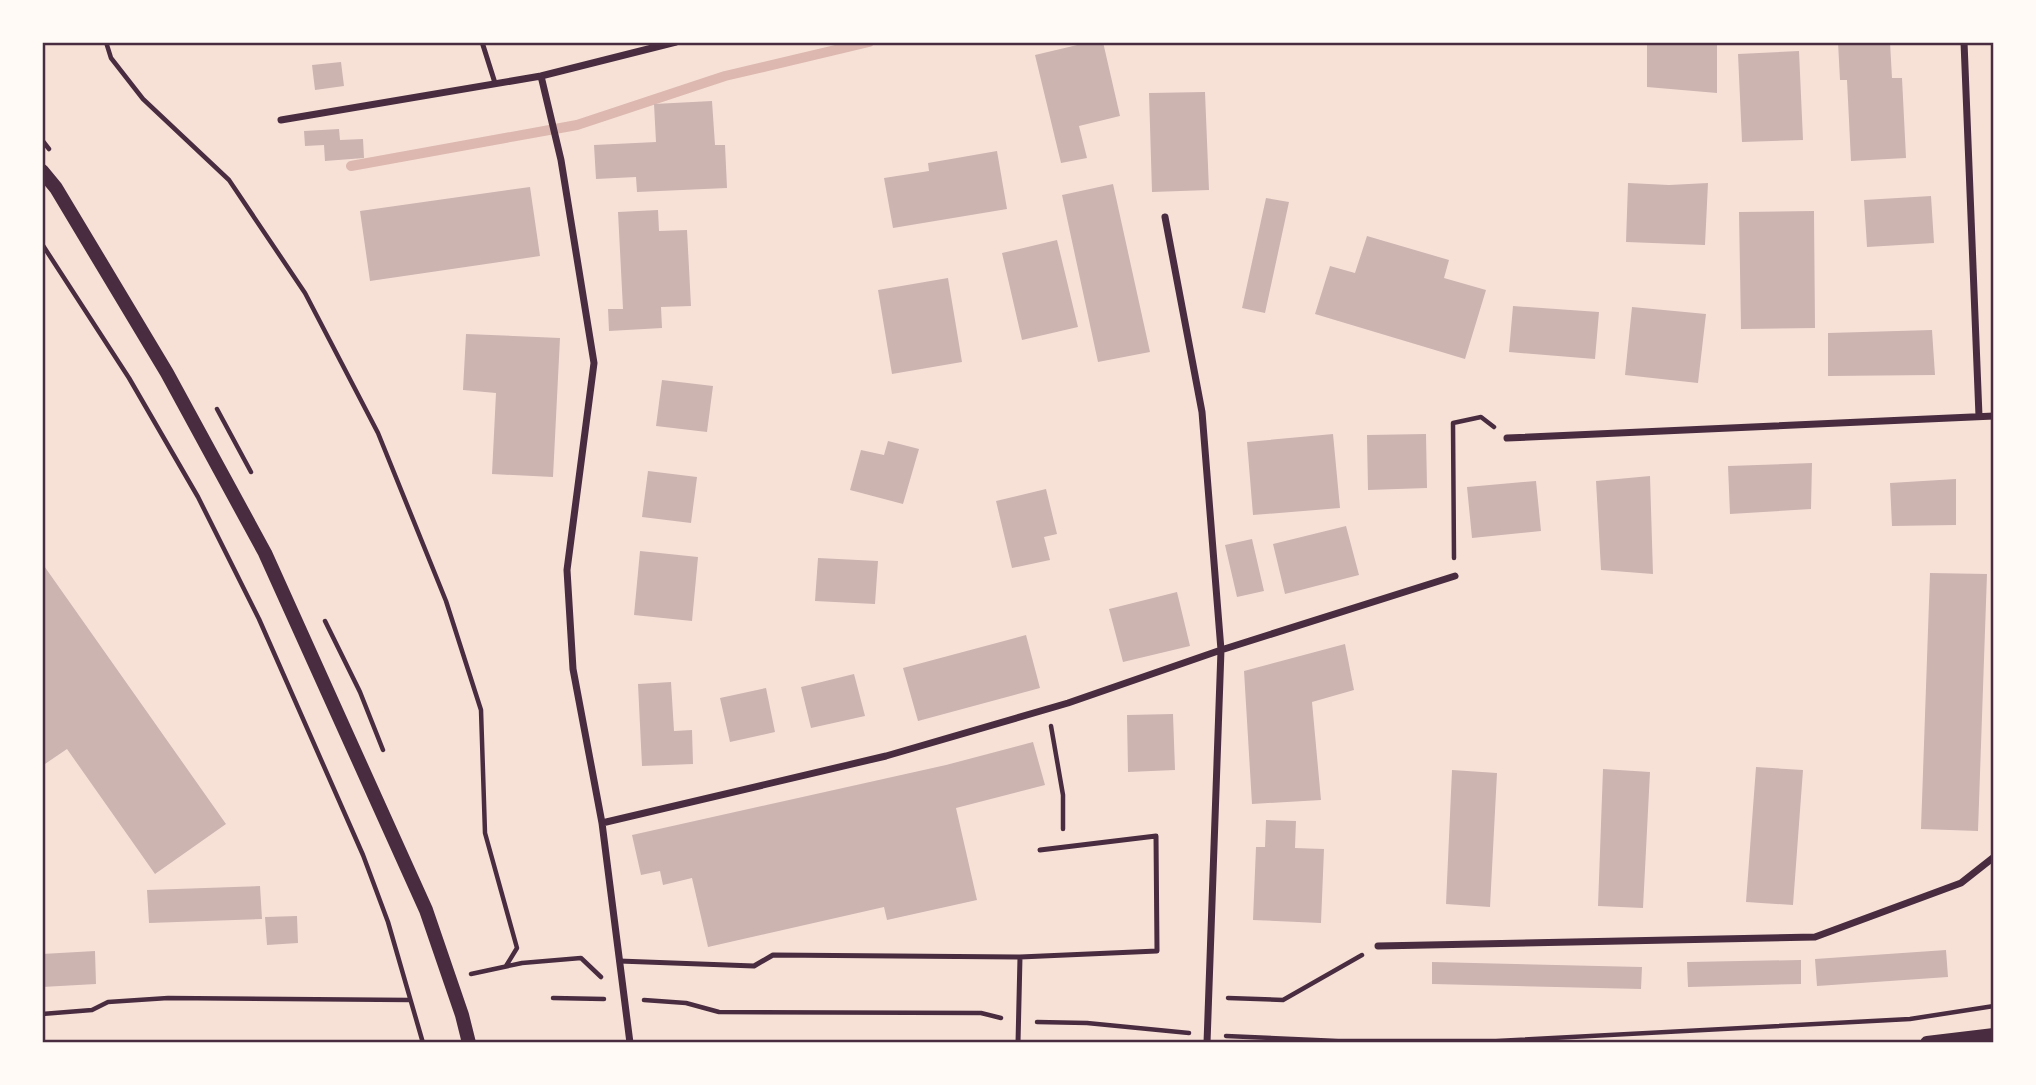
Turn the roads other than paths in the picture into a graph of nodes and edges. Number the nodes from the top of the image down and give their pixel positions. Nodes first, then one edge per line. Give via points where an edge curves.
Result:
1 (482, 42) edge
2 (676, 42) edge
3 (1964, 42) edge
4 (541, 76) junction
5 (495, 83) junction
6 (281, 120) dead end
7 (42, 171) edge
8 (1165, 217) dead end
9 (1979, 416) junction
10 (1994, 416) edge
11 (1507, 438) road end
12 (1455, 576) road end
13 (1221, 650) junction
14 (602, 823) junction
15 (1040, 850) dead end
16 (1994, 857) edge
17 (1378, 946) road end
18 (1020, 957) junction
19 (619, 961) junction
20 (1994, 1035) edge
21 (1207, 1039) edge
22 (468, 1043) edge
23 (630, 1043) edge
24 (1018, 1043) edge
25 (1927, 1043) edge

1 - 5 lane
2 - 4 street
3 - 9 street
4 - 5 street
4 - 14 street via 561,160 594,363 567,570 573,669
5 - 6 street
7 - 22 main road via 57,188 167,373 265,554 426,910
8 - 13 street via 1202,412
9 - 10 street
9 - 11 street
12 - 13 street
13 - 14 street via 1068,703 886,756
13 - 21 street
14 - 19 street
15 - 18 lane via 1157,836 1157,951
16 - 17 street via 1961,883 1815,937
18 - 19 lane via 774,955 754,966
18 - 24 lane
19 - 23 street
20 - 25 main road

